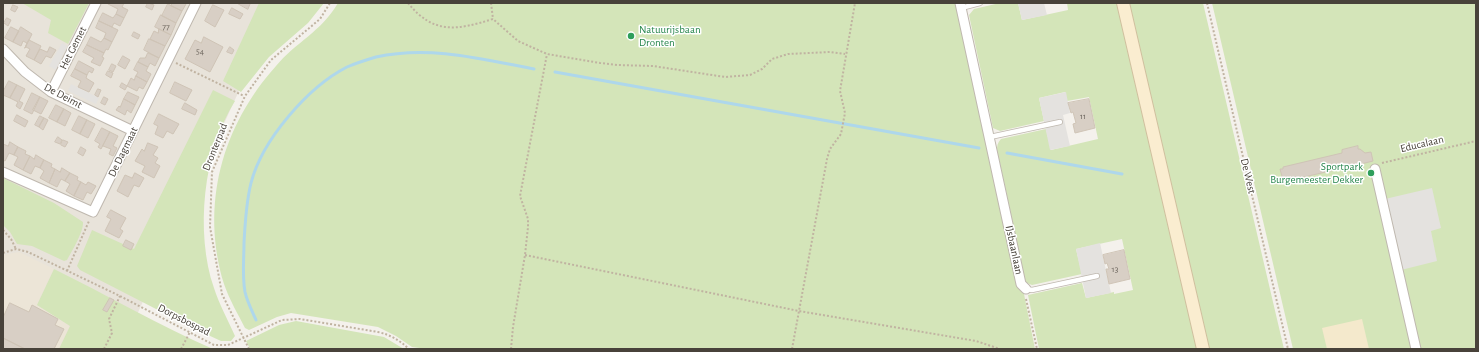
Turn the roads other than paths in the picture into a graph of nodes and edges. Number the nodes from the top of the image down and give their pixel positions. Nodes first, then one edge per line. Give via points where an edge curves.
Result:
1 (96, 3) edge
2 (196, 3) edge
3 (980, 3) edge
4 (1123, 3) edge
5 (961, 5) edge
6 (3, 49) edge
7 (51, 92) junction
8 (1060, 122) dead end
9 (133, 131) junction
10 (990, 137) junction
11 (1375, 169) road end
12 (3, 172) edge
13 (1097, 276) dead end
14 (1026, 290) joint
15 (1203, 349) edge
16 (1416, 349) edge

1 - 7 street, Het Gemet
2 - 9 street, De Dagmaat
3 - 5 lane, IJsbaanlaan
4 - 15 main road
5 - 10 street, IJsbaanlaan
6 - 7 street, De Deimt via 25,72
7 - 9 street, De Deimt
8 - 10 lane
9 - 12 street, De Dagmaat via 93,212
10 - 14 street, IJsbaanlaan via 1021,284
11 - 16 street
13 - 14 lane, IJsbaanlaan

